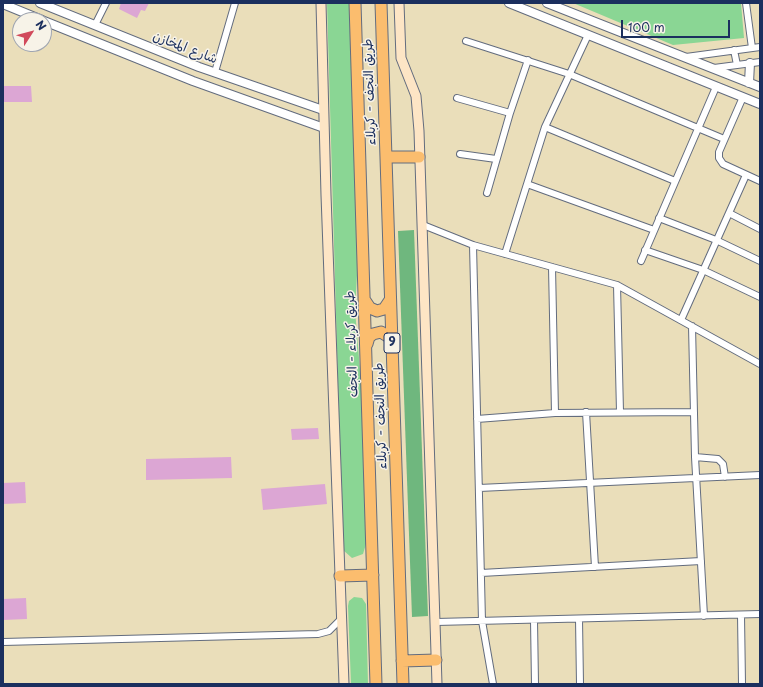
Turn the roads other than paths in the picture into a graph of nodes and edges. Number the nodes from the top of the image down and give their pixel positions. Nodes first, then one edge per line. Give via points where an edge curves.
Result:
1 (40, 3) edge
2 (106, 3) edge
3 (236, 3) edge
4 (321, 3) edge
5 (355, 3) edge
6 (381, 3) edge
7 (399, 3) edge
8 (509, 3) edge
9 (547, 3) edge
10 (746, 3) edge
11 (3, 4) edge
12 (23, 12) edge
13 (52, 24) edge
14 (95, 25) junction
15 (588, 35) junction
16 (466, 41) dead end
17 (760, 47) edge
18 (752, 48) junction
19 (734, 50) junction
20 (685, 57) junction
21 (528, 60) junction
22 (760, 62) edge
23 (750, 63) junction
24 (737, 65) junction
25 (712, 69) junction
26 (215, 72) junction
27 (569, 74) junction
28 (749, 83) junction
29 (252, 85) junction
30 (716, 87) junction
31 (760, 88) edge
32 (268, 91) junction
33 (743, 97) junction
34 (458, 98) dead end
35 (246, 100) junction
36 (760, 104) edge
37 (262, 106) junction
38 (323, 110) junction
39 (510, 113) junction
40 (545, 127) junction
41 (324, 128) junction
42 (697, 129) junction
43 (724, 139) junction
44 (460, 154) dead end
45 (386, 157) junction
46 (419, 157) junction
47 (496, 160) junction
48 (746, 174) junction
49 (675, 181) junction
50 (760, 181) edge
51 (527, 184) junction
52 (487, 193) dead end
53 (729, 213) junction
54 (659, 218) junction
55 (423, 225) junction
56 (760, 229) edge
57 (654, 230) junction
58 (716, 240) junction
59 (473, 245) junction
60 (645, 250) junction
61 (505, 254) junction
62 (641, 261) dead end
63 (760, 261) edge
64 (552, 267) junction
65 (703, 270) junction
66 (617, 285) junction
67 (760, 297) edge
68 (364, 299) junction
69 (390, 300) junction
70 (680, 320) junction
71 (692, 326) junction
72 (366, 345) junction
73 (392, 345) junction
74 (760, 364) edge
75 (586, 412) junction
76 (620, 412) junction
77 (694, 412) junction
78 (555, 413) junction
79 (477, 419) junction
80 (695, 457) junction
81 (760, 476) edge
82 (725, 477) junction
83 (696, 479) junction
84 (590, 482) junction
85 (479, 488) junction
86 (701, 561) junction
87 (595, 567) junction
88 (481, 573) junction
89 (373, 575) junction
90 (340, 576) junction
91 (760, 614) edge
92 (741, 615) junction
93 (704, 616) junction
94 (342, 618) junction
95 (579, 619) junction
96 (534, 620) junction
97 (482, 621) junction
98 (436, 622) junction
99 (3, 642) edge
100 (436, 660) junction
101 (402, 662) junction
102 (344, 684) edge
103 (376, 684) edge
104 (403, 684) edge
105 (437, 684) edge
106 (493, 684) edge
107 (535, 684) edge
108 (580, 684) edge
109 (742, 684) edge

1 - 14 street, شارع المخازن
2 - 14 street
3 - 26 street
4 - 38 main road
5 - 68 highway, طريق كربلاء - النجف / 9
6 - 45 highway, طريق النجف - كربلاء / 9
7 - 46 main road via 402,58 413,86 417,106
8 - 15 street
9 - 20 street
10 - 18 street
11 - 12 street, شارع المخازن
13 - 35 street, شارع المخازن
14 - 26 street, شارع المخازن
15 - 27 street
15 - 30 street
16 - 21 street
17 - 18 street
18 - 19 street
19 - 20 street
19 - 24 street
20 - 25 street
21 - 27 street
21 - 39 street
22 - 23 street
23 - 24 street
23 - 28 street
24 - 25 street
25 - 28 street
26 - 29 street, شارع المخازن
27 - 40 street
27 - 42 street
28 - 31 street
29 - 32 street, شارع المخازن
29 - 35 street via 252,96
30 - 33 street
30 - 42 street
32 - 37 street via 261,98
32 - 38 street, شارع المخازن
33 - 36 street
33 - 43 street
34 - 39 street
35 - 37 street, شارع المخازن
37 - 41 street, شارع المخازن
38 - 41 main road
39 - 47 street
40 - 49 street
40 - 51 street
41 - 90 main road
42 - 43 street
42 - 49 street
43 - 48 street via 719,158 723,164
44 - 47 street
45 - 46 highway
45 - 69 highway, طريق النجف - كربلاء / 9
46 - 55 main road
47 - 52 street
48 - 50 street
48 - 53 street
49 - 54 street
51 - 57 street
51 - 61 street
53 - 56 street
53 - 58 street
54 - 57 street
54 - 58 street
55 - 59 street
55 - 98 main road
57 - 60 street
58 - 63 street
58 - 65 street
59 - 61 street
59 - 79 street
60 - 62 street
60 - 65 street
61 - 64 street
64 - 66 street
64 - 78 street
65 - 67 street
65 - 70 street
66 - 70 street
66 - 76 street
68 - 69 highway via 370,308 377,311 387,306
68 - 72 highway, طريق كربلاء - النجف / 9
69 - 73 highway, طريق النجف - كربلاء / 9
70 - 71 street
71 - 74 street
71 - 77 street
72 - 73 highway via 369,337 377,332 386,334
72 - 89 highway, طريق كربلاء - النجف / 9
73 - 101 highway, طريق النجف - كربلاء / 9
75 - 76 street
75 - 78 street
75 - 84 street
76 - 77 street
77 - 80 street
78 - 79 street
79 - 85 street
80 - 82 street via 718,459 723,464
80 - 83 street
81 - 82 street
82 - 83 street
83 - 84 street
83 - 86 street
84 - 85 street
84 - 87 street
85 - 88 street
86 - 87 street
86 - 93 street
87 - 88 street
88 - 97 street
89 - 90 highway
89 - 103 highway, طريق كربلاء - النجف / 9
90 - 94 main road
91 - 92 street
92 - 93 street
92 - 109 street
93 - 95 street
94 - 99 street via 329,631 318,634
94 - 102 main road
95 - 96 street
95 - 108 street
96 - 97 street
96 - 107 street
97 - 98 street
97 - 106 street
98 - 100 main road
100 - 101 highway
100 - 105 main road
101 - 104 highway, طريق النجف - كربلاء / 9

